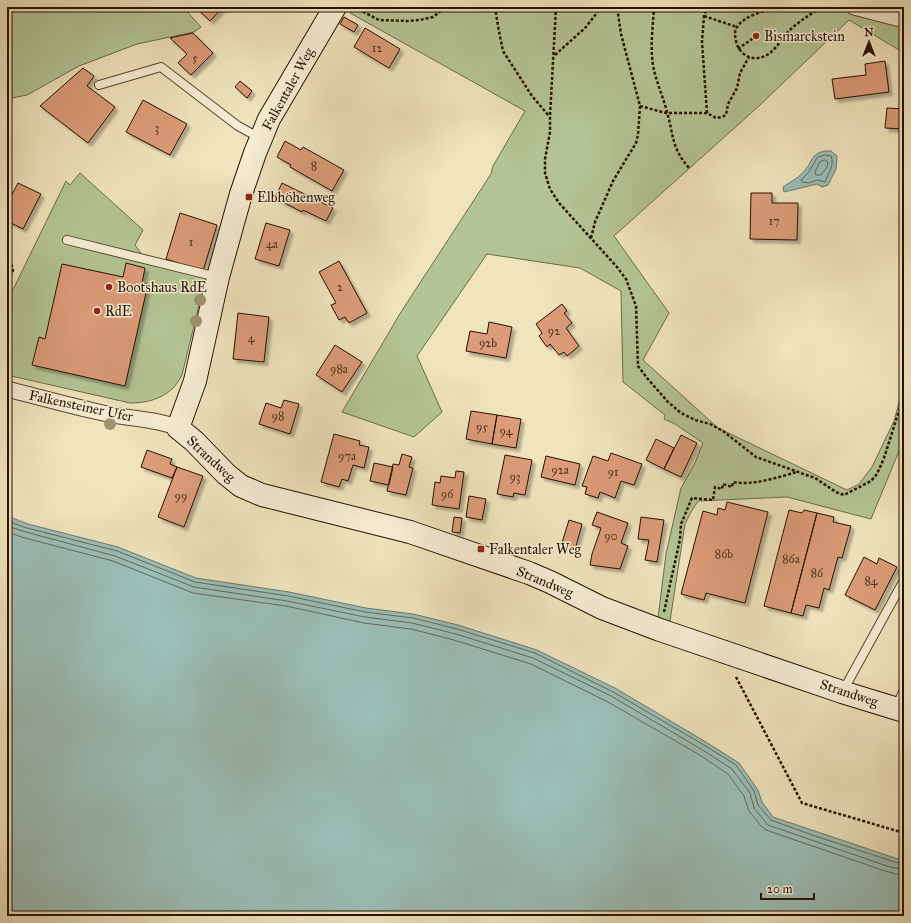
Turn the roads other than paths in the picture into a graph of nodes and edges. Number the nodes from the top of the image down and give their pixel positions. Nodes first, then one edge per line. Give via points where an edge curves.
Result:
1 (335, 7) edge
2 (854, 7) edge
3 (904, 20) edge
4 (98, 85) dead end
5 (261, 139) junction
6 (67, 240) dead end
7 (218, 277) junction
8 (7, 389) edge
9 (178, 428) junction
10 (904, 580) edge
11 (842, 692) junction
12 (901, 703) edge

1 - 5 street, Falkentaler Weg via 269,119
2 - 3 street
4 - 5 lane via 161,67 238,126
5 - 7 street, Falkentaler Weg via 241,194
6 - 7 lane
7 - 9 street, Falkentaler Weg via 195,381
8 - 9 street, Falkensteiner Ufer via 103,414 157,421
9 - 11 street, Strandweg via 241,486 262,495 410,532 529,573 602,608 660,630
10 - 11 lane
11 - 12 street, Strandweg

